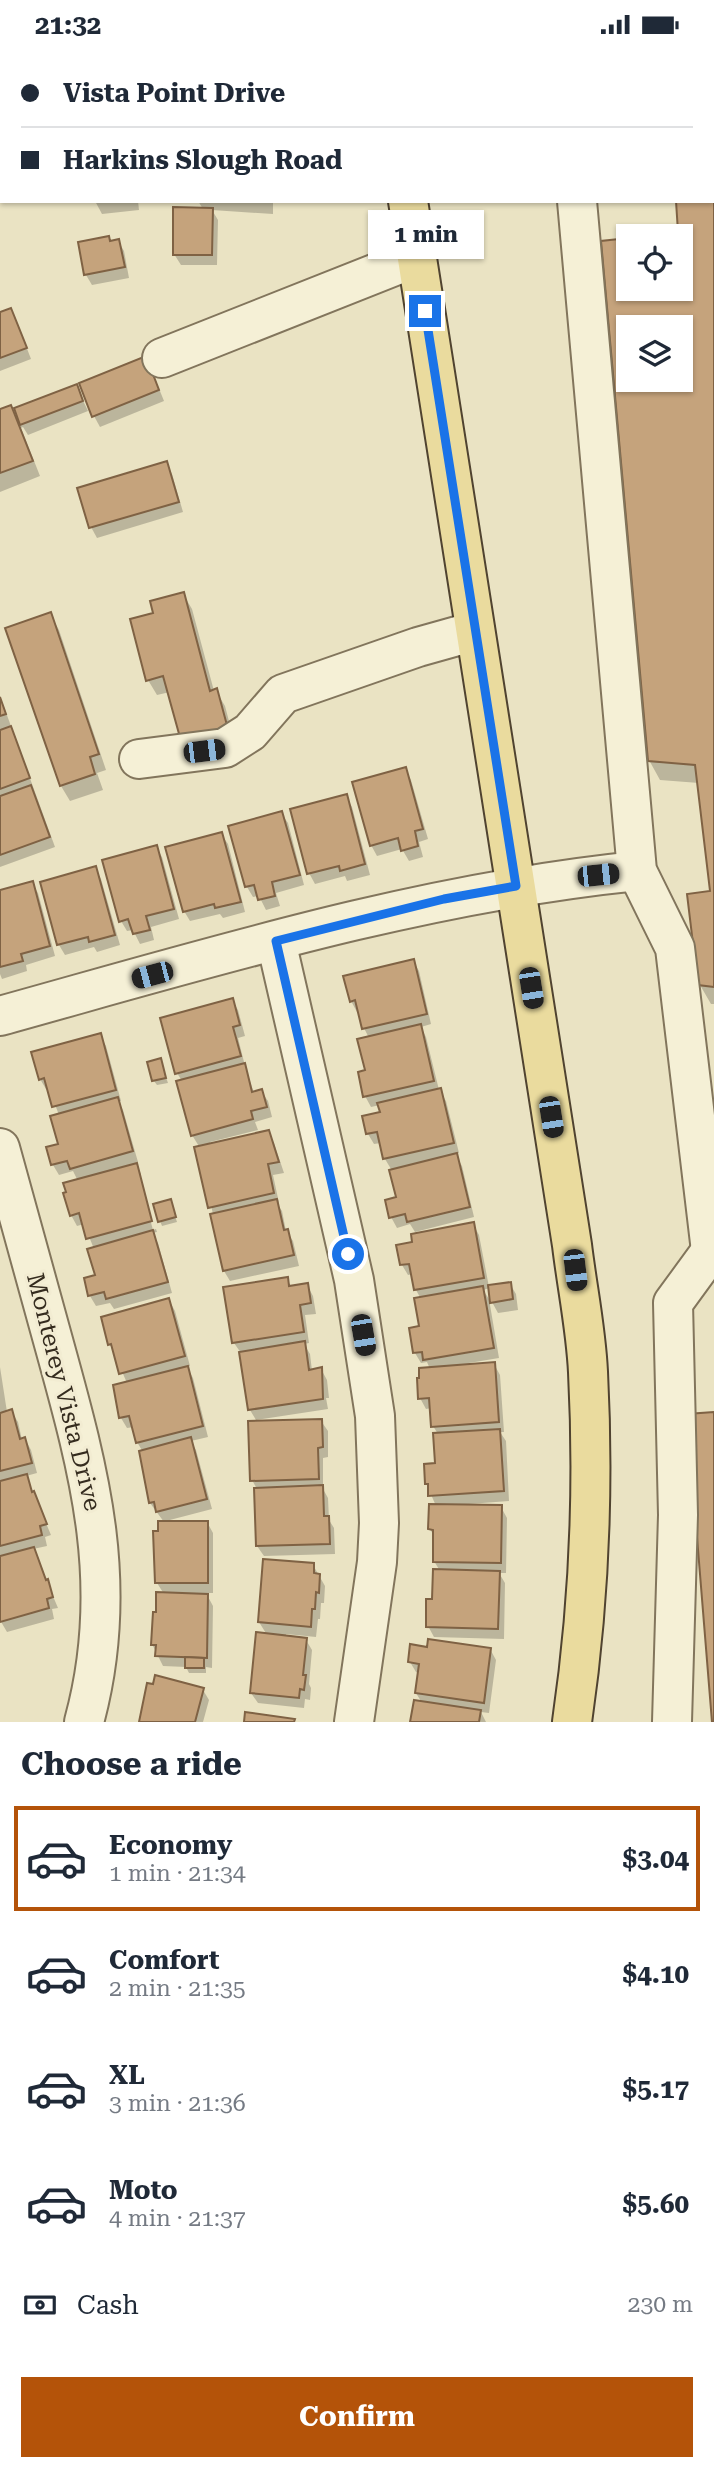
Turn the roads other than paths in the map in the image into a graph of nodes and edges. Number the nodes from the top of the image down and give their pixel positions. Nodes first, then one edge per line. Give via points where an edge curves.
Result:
1 (408, 203) edge
2 (577, 203) edge
3 (416, 257) junction
4 (162, 358) dead end
5 (475, 631) junction
6 (139, 759) dead end
7 (637, 871) junction
8 (516, 886) junction
9 (276, 941) junction
10 (0, 1016) edge
11 (0, 1149) edge
12 (713, 1252) edge
13 (84, 1722) edge
14 (354, 1722) edge
15 (572, 1722) edge
16 (672, 1722) edge

1 - 3 main road
2 - 7 street
3 - 4 street
3 - 5 main road
5 - 6 street via 283,694 250,732 225,748
5 - 8 main road
7 - 8 street
7 - 12 street via 675,948
8 - 9 street
8 - 15 main road via 588,1369 592,1500
9 - 10 street
9 - 14 street via 354,1280 375,1416 377,1562
11 - 13 street, Monterey Vista Drive via 74,1415 96,1520 101,1634
12 - 16 street via 673,1303 678,1515

